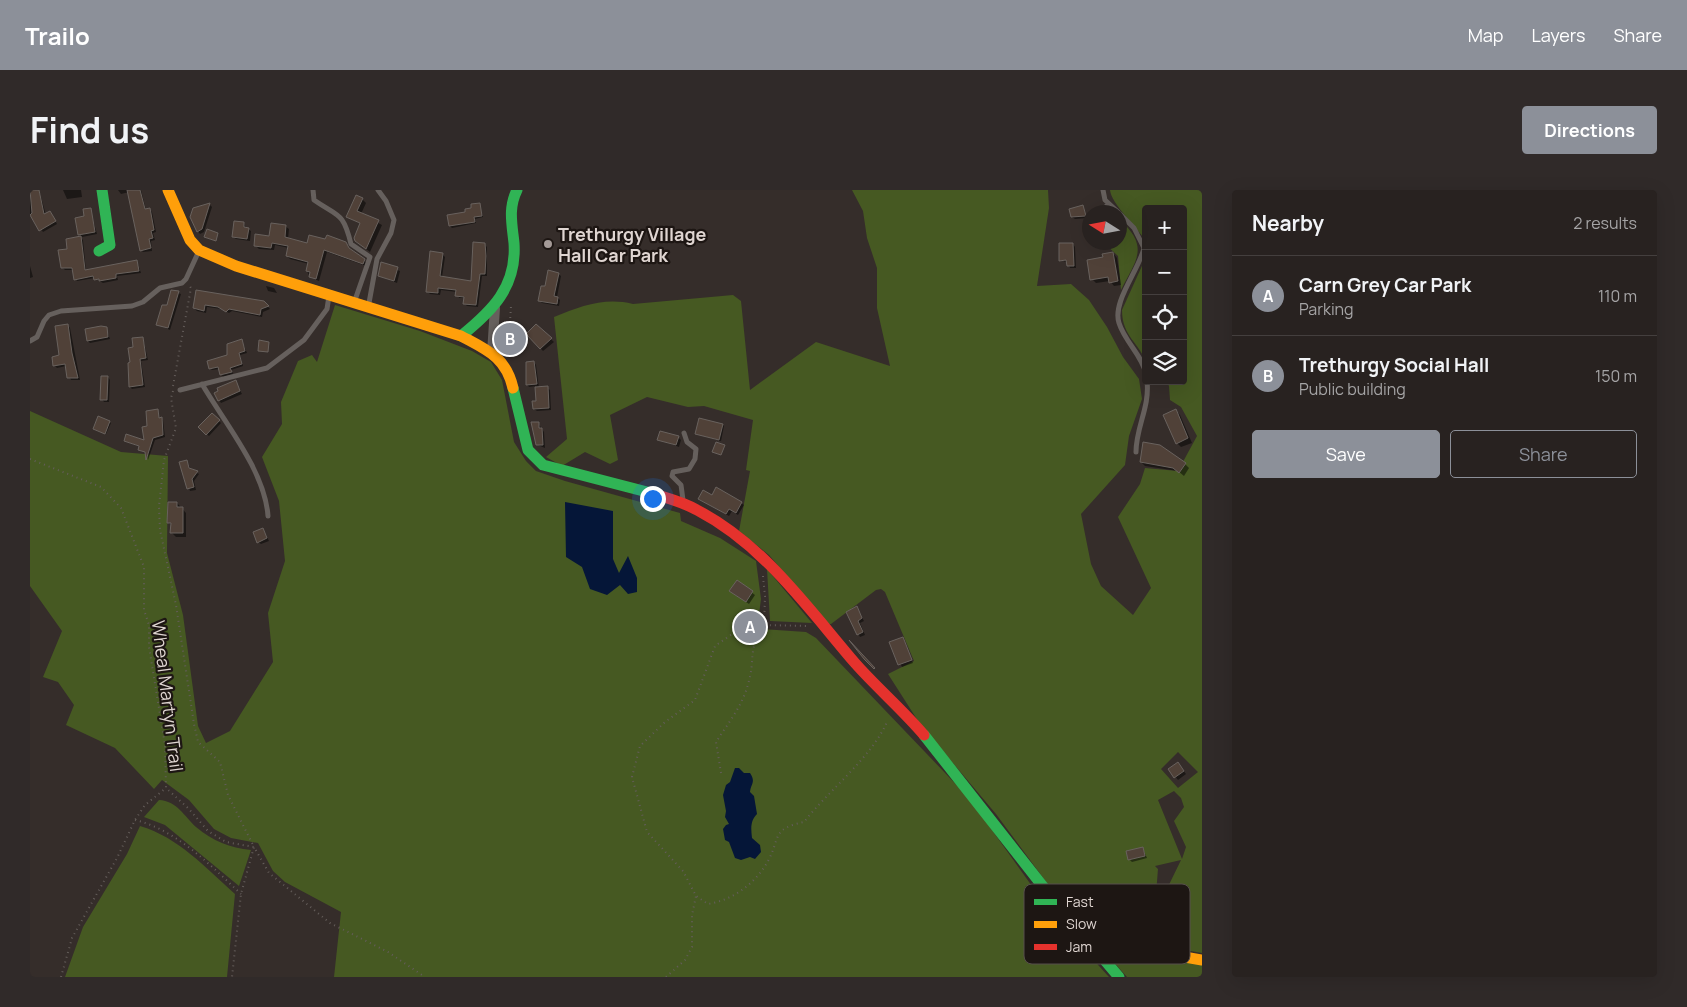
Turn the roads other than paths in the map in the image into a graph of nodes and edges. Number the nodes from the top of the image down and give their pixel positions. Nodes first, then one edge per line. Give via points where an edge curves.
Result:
1 (102, 190) edge
2 (168, 190) edge
3 (313, 190) edge
4 (378, 190) edge
5 (517, 190) edge
6 (1103, 190) edge
7 (1108, 204) edge
8 (1127, 221) edge
9 (199, 250) junction
10 (99, 251) dead end
11 (329, 293) junction
12 (354, 301) junction
13 (369, 306) junction
14 (495, 308) junction
15 (461, 336) junction
16 (30, 341) edge
17 (492, 353) junction
18 (1142, 364) edge
19 (202, 384) junction
20 (1147, 385) edge
21 (180, 390) dead end
22 (684, 433) dead end
23 (1136, 452) dead end
24 (683, 504) junction
25 (268, 516) dead end
26 (1042, 884) edge
27 (1108, 964) edge
28 (1119, 977) edge

1 - 10 street via 110,245
2 - 9 street via 187,234
3 - 12 lane via 314,200 339,214 345,222 351,244 370,256
4 - 13 lane via 394,220 378,259
5 - 14 street via 509,221 514,250 511,281
6 - 7 lane
8 - 18 lane via 1144,248 1117,317 1122,332
9 - 11 street via 236,266
9 - 16 lane via 182,283 160,288 144,302 132,306 61,310 49,315 37,337
11 - 12 street
11 - 19 lane via 327,309 304,340 267,368
12 - 13 street
13 - 15 street
14 - 15 street
14 - 17 street
15 - 17 street
17 - 24 street via 504,364 511,379 528,450 543,465 635,488
19 - 21 lane
19 - 25 lane via 252,468 264,496
20 - 23 lane via 1148,397
22 - 24 lane via 696,454 689,469 673,472 672,476 681,485
24 - 26 street via 732,532 781,575 857,665 912,722
27 - 28 street

